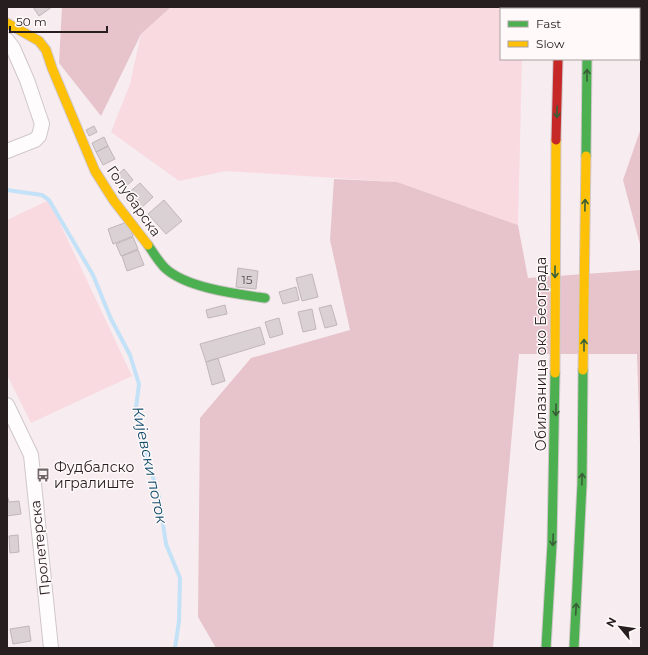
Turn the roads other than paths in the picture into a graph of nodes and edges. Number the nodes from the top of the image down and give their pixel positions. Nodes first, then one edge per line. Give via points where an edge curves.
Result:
1 (7, 23) edge
2 (7, 40) edge
3 (558, 60) edge
4 (587, 60) edge
5 (7, 151) edge
6 (265, 298) dead end
7 (7, 405) edge
8 (51, 648) edge
9 (546, 648) edge
10 (574, 648) edge

1 - 6 main road, Голубарска via 39,41 46,50 95,171 114,201 165,268 175,276 205,287
2 - 5 street via 27,80 42,124 36,140
3 -> 9 main road, Обилазница око Београда via 553,537
10 -> 4 main road via 582,484
7 - 8 street, Пролетерска via 31,455

